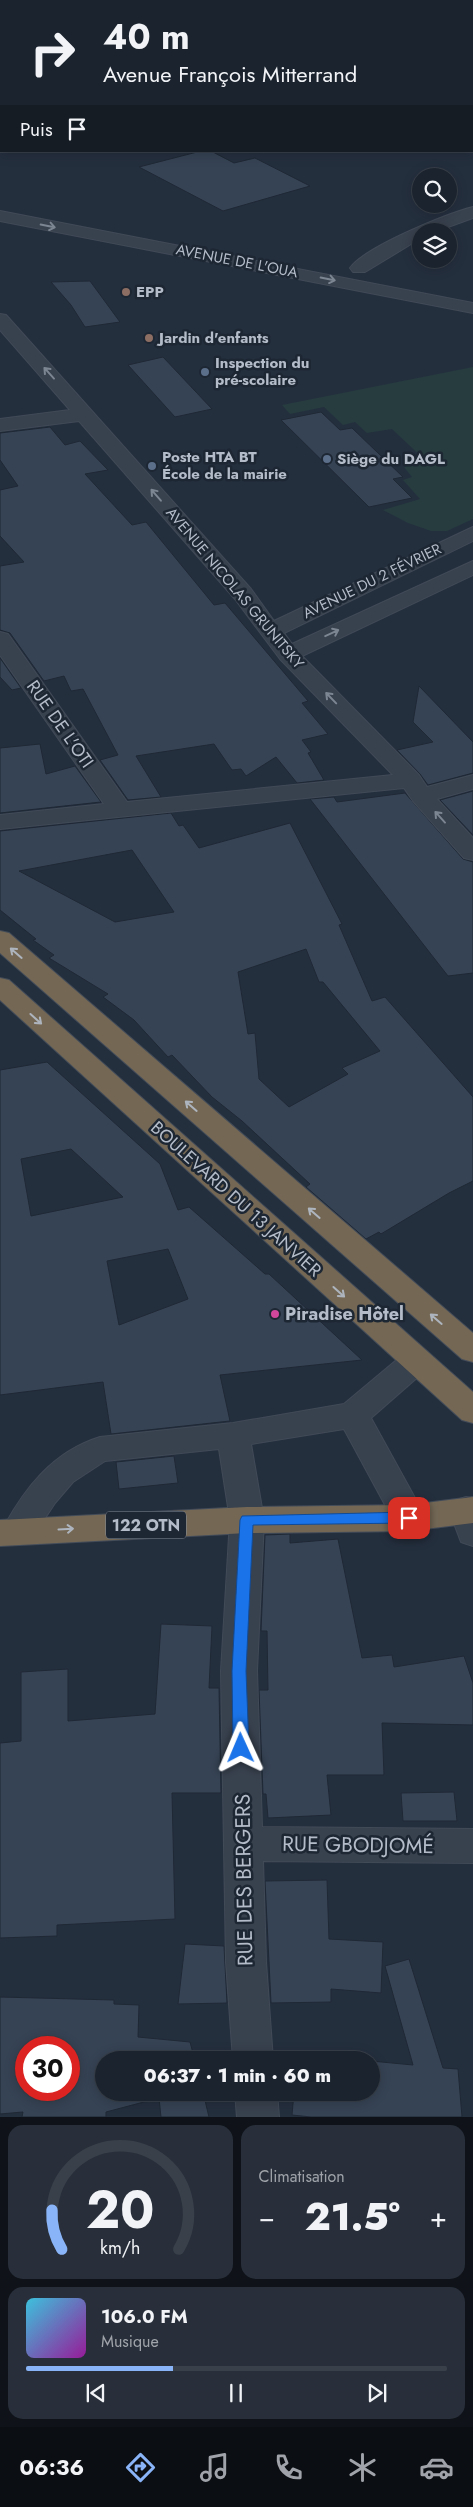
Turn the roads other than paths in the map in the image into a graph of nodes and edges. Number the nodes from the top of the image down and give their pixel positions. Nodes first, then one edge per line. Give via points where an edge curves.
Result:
1 (0, 202) edge
2 (473, 212) edge
3 (0, 216) edge
4 (443, 223) edge
5 (412, 236) edge
6 (283, 254) dead end
7 (340, 265) dead end
8 (360, 268) junction
9 (378, 272) dead end
10 (445, 286) dead end
11 (473, 292) edge
12 (473, 308) edge
13 (0, 319) edge
14 (86, 414) junction
15 (0, 425) edge
16 (473, 533) edge
17 (473, 567) edge
18 (271, 630) junction
19 (0, 639) edge
20 (288, 654) junction
21 (473, 782) edge
22 (416, 788) junction
23 (120, 808) junction
24 (0, 822) edge
25 (473, 853) edge
26 (0, 939) edge
27 (0, 986) edge
28 (473, 1351) edge
29 (416, 1362) junction
30 (473, 1411) edge
31 (353, 1415) junction
32 (233, 1435) junction
33 (409, 1518) junction
34 (471, 1518) edge
35 (247, 1520) junction
36 (9, 1532) edge
37 (243, 1844) junction
38 (473, 1846) edge
39 (252, 2051) edge
40 (257, 2101) edge
41 (258, 2117) edge

1 - 6 street, AVENUE DE L'OUA
2 - 4 street
3 -> 12 street, AVENUE DE L'OUA
5 - 8 street
7 - 8 street
8 - 9 street
10 - 11 street
14 -> 13 street, AVENUE NICOLAS GRUNITSKY
14 - 15 street
18 -> 14 street, AVENUE NICOLAS GRUNITSKY
16 - 18 street, AVENUE DU 2 FÉVRIER
20 -> 17 street, AVENUE DU 2 FÉVRIER
18 - 20 street, AVENUE NICOLAS GRUNITSKY
19 - 23 street, RUE DE L'OTI
22 -> 20 street, AVENUE NICOLAS GRUNITSKY
21 - 22 street
22 - 23 street
25 -> 22 street, AVENUE NICOLAS GRUNITSKY
23 - 24 street
28 -> 26 highway
27 -> 29 highway, BOULEVARD DU 13 JANVIER
29 - 30 highway, BOULEVARD DU 13 JANVIER
29 - 31 street
31 - 32 street
31 - 33 street
32 - 35 street, RUE DES BERGERS
32 - 36 street via 100,1449 80,1457 62,1469
33 - 34 highway, 122 OTN
33 - 35 highway, 122 OTN
36 -> 35 highway, 122 OTN
35 - 37 street, RUE DES BERGERS via 239,1671
37 - 38 street, RUE GBODJOMÉ
37 - 39 street, RUE DES BERGERS
40 - 41 street

